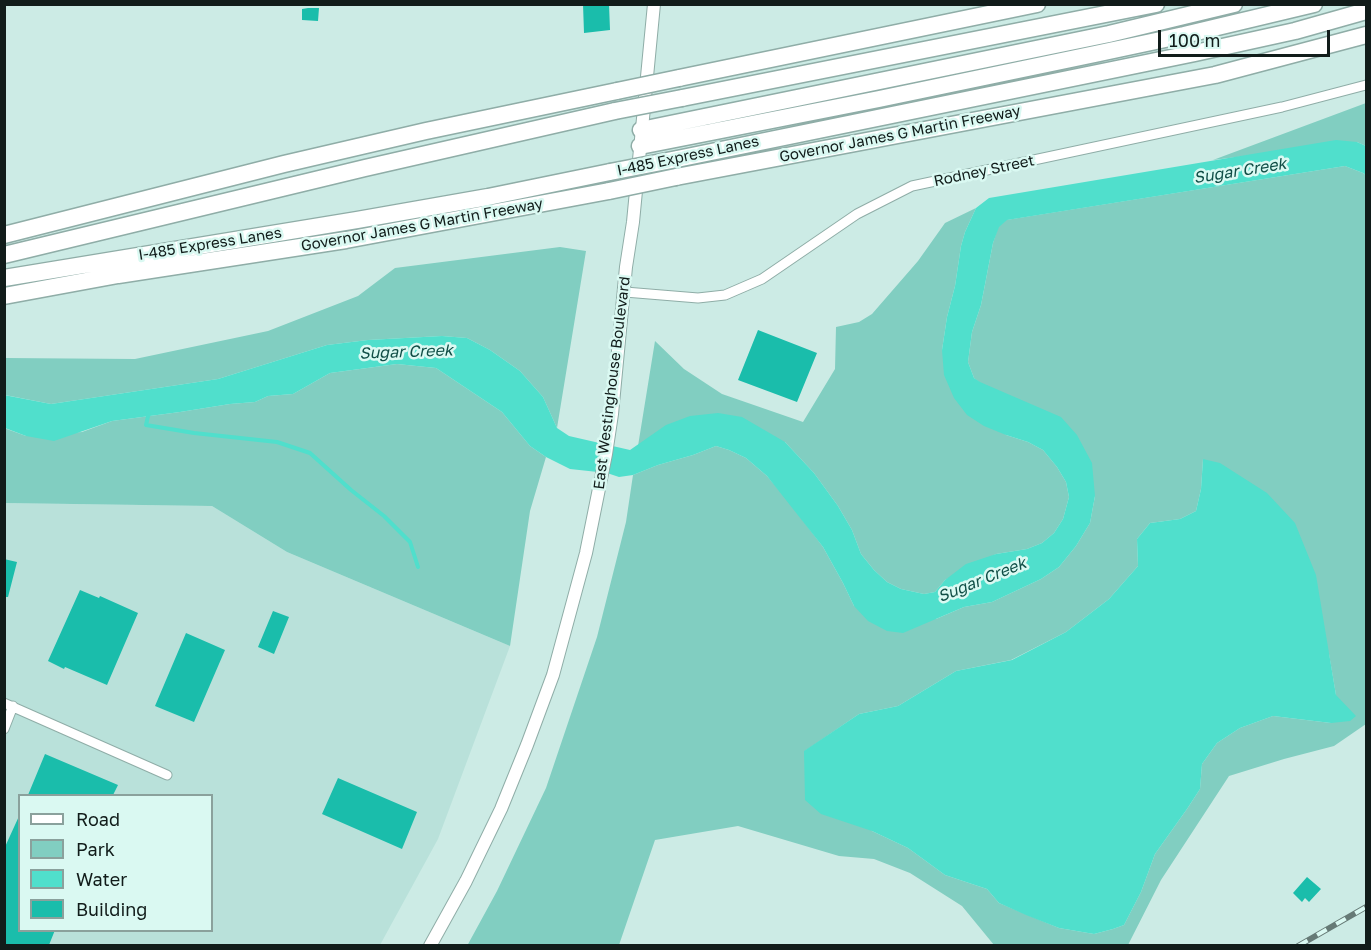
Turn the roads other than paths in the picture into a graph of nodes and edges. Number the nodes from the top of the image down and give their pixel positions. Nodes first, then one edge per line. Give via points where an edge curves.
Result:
1 (654, 4) edge
2 (1037, 4) edge
3 (1156, 4) edge
4 (1234, 4) edge
5 (1314, 4) edge
6 (1366, 11) edge
7 (1295, 31) junction
8 (1366, 35) edge
9 (1215, 75) junction
10 (1366, 85) edge
11 (641, 138) junction
12 (366, 168) junction
13 (160, 196) junction
14 (4, 235) edge
15 (4, 255) edge
16 (4, 278) edge
17 (625, 292) junction
18 (4, 296) edge
19 (9, 705) edge
20 (4, 729) edge
21 (167, 775) dead end
22 (430, 945) edge

1 - 11 main road, East Westinghouse Boulevard
2 - 13 highway, bridge via 415,134
3 - 12 highway, I-485 Express Lanes, bridge via 615,111
4 - 11 highway
5 - 11 highway via 879,99
6 - 7 highway, I-485 Express Lanes
7 - 9 highway
7 - 16 highway, I-485 Express Lanes, bridge via 488,197
8 - 9 highway, Governor James G Martin Freeway
9 - 18 highway, Governor James G Martin Freeway, bridge via 346,240
10 - 17 street, Rodney Street via 1282,107 912,186 857,214 762,279 725,295 698,298
11 - 17 main road, East Westinghouse Boulevard
12 - 13 highway
12 - 15 highway, I-485 Express Lanes
13 - 14 highway
17 - 22 main road, East Westinghouse Boulevard via 612,414 597,503 553,675 501,809
19 - 20 street
19 - 21 street

